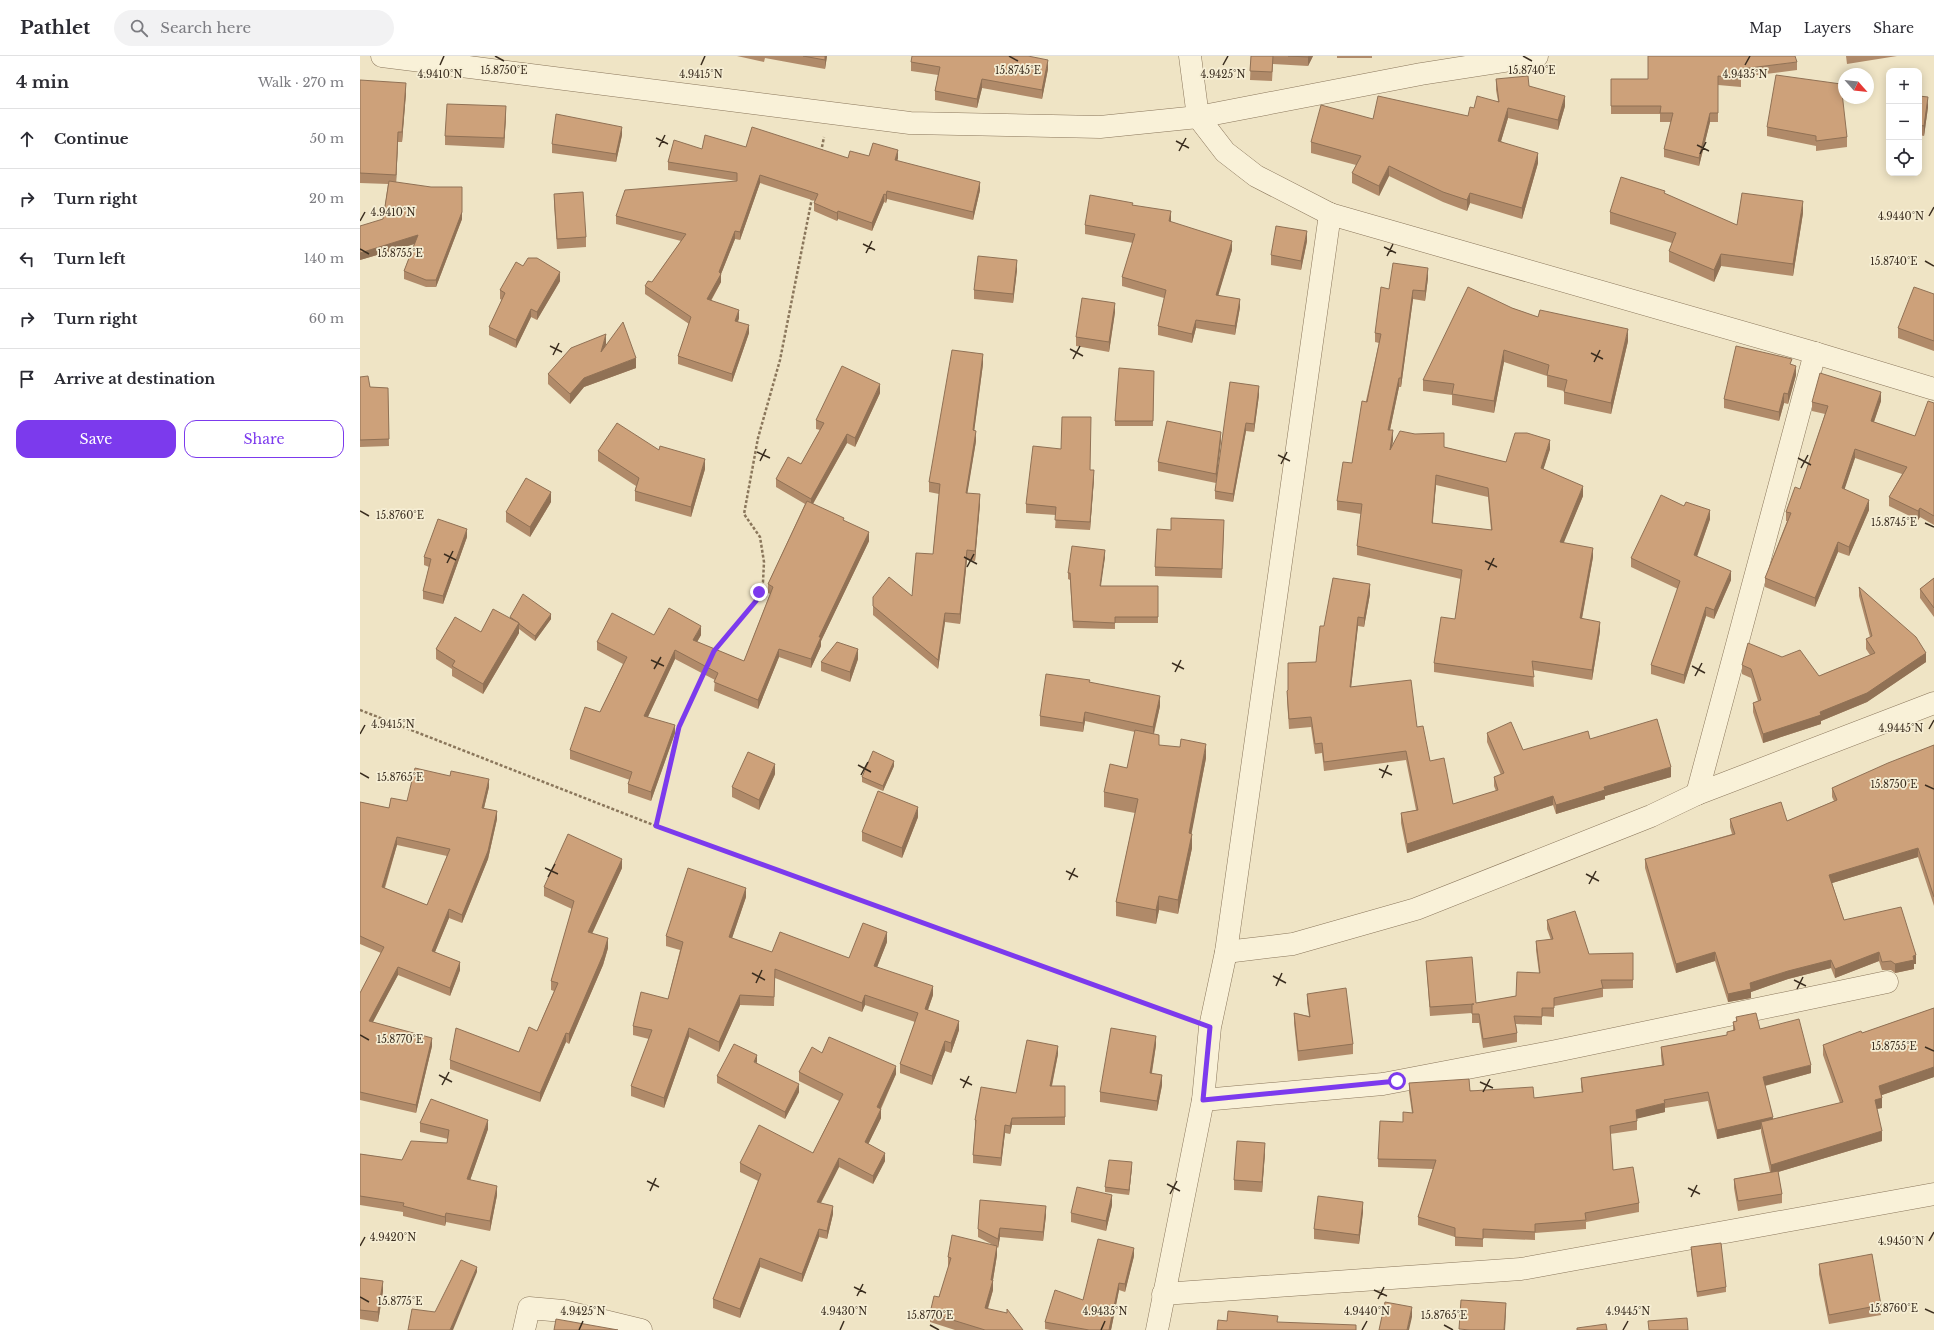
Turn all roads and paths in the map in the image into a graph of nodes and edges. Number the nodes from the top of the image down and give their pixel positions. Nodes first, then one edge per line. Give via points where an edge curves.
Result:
1 (382, 56) edge
2 (1190, 56) edge
3 (1537, 56) edge
4 (829, 113) junction
5 (1198, 117) junction
6 (820, 159) edge
7 (812, 197) edge
8 (1330, 214) junction
9 (1815, 353) junction
10 (1934, 389) edge
11 (711, 658) edge
12 (708, 665) edge
13 (1934, 703) edge
14 (360, 710) edge
15 (1698, 794) junction
16 (656, 826) junction
17 (1226, 952) junction
18 (1887, 982) dead end
19 (1210, 1027) junction
20 (1203, 1100) junction
21 (1934, 1194) edge
22 (1163, 1294) junction
23 (524, 1330) edge
24 (641, 1330) edge
25 (1157, 1330) edge

1 - 4 street
2 - 5 street
3 - 5 street via 1420,74
4 - 5 street via 910,123 1100,127
4 - 6 path
5 - 8 street via 1224,152 1256,176
7 - 11 path via 780,360 758,438 744,514 760,537 764,562 763,582 756,601
8 - 9 street
8 - 17 street
9 - 10 street
9 - 15 street
12 - 16 path via 679,727
13 - 15 street
14 - 16 path
15 - 17 street via 1651,816 1416,909 1292,944
16 - 19 path
17 - 19 street
18 - 20 street via 1556,1051 1382,1084
19 - 20 street
20 - 22 street
21 - 22 street via 1521,1269
22 - 25 street
23 - 24 street via 529,1308 563,1310

